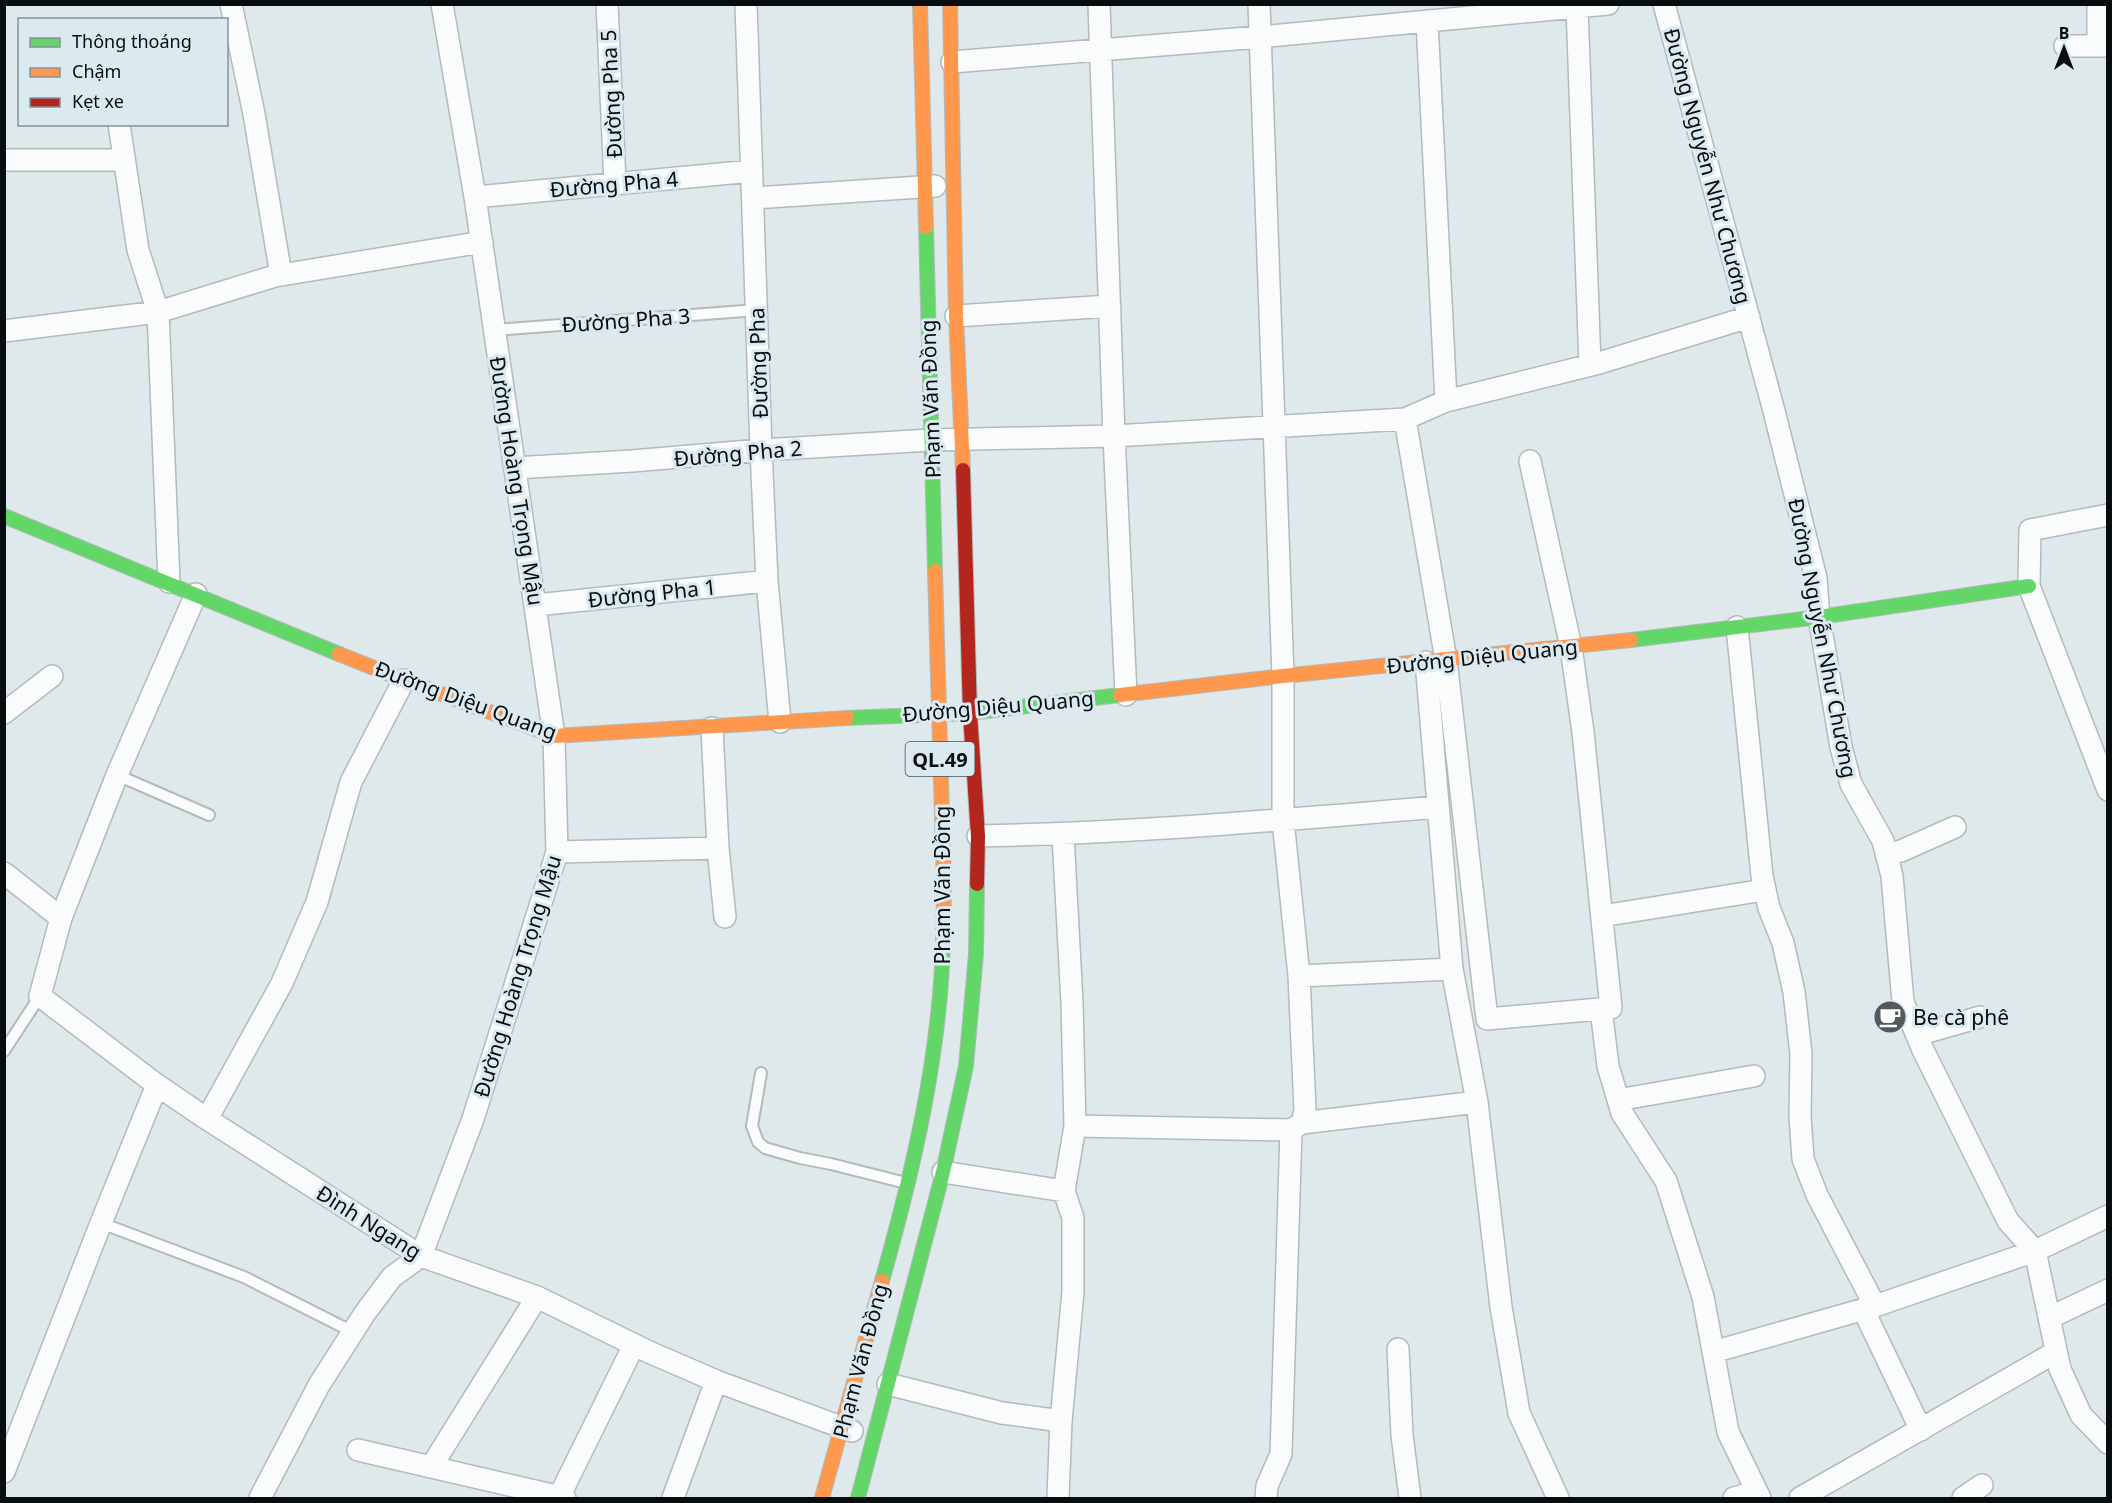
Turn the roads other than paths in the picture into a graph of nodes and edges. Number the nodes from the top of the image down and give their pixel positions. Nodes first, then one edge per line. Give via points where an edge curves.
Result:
1 (231, 4) edge
2 (442, 4) edge
3 (607, 4) edge
4 (746, 4) edge
5 (920, 4) edge
6 (950, 4) edge
7 (1099, 4) edge
8 (1259, 4) edge
9 (1608, 4) edge
10 (1664, 4) edge
11 (2098, 4) edge
12 (1577, 8) junction
13 (1428, 21) junction
14 (1260, 37) junction
15 (2065, 46) dead end
16 (2103, 46) edge
17 (1102, 50) junction
18 (952, 62) junction
19 (119, 126) edge
20 (4, 160) edge
21 (124, 160) junction
22 (752, 171) junction
23 (615, 183) junction
24 (955, 185) junction
25 (924, 187) junction
26 (475, 197) junction
27 (753, 198) junction
28 (482, 242) junction
29 (281, 275) junction
30 (1110, 306) junction
31 (757, 310) junction
32 (158, 312) junction
33 (956, 316) junction
34 (1749, 317) junction
35 (495, 330) junction
36 (4, 331) edge
37 (1590, 365) junction
38 (1446, 401) junction
39 (1405, 419) junction
40 (1273, 427) junction
41 (1114, 436) junction
42 (962, 439) junction
43 (932, 440) junction
44 (761, 450) junction
45 (1530, 461) dead end
46 (515, 468) junction
47 (2108, 514) edge
48 (4, 516) edge
49 (767, 581) junction
50 (169, 582) junction
51 (2029, 586) junction
52 (195, 594) junction
53 (536, 605) junction
54 (1819, 617) junction
55 (1737, 627) junction
56 (1571, 647) junction
57 (1436, 661) junction
58 (52, 676) dead end
59 (1283, 676) junction
60 (404, 680) junction
61 (1126, 695) junction
62 (4, 713) edge
63 (938, 713) junction
64 (970, 713) junction
65 (780, 722) junction
66 (712, 728) junction
67 (554, 736) junction
68 (117, 775) junction
69 (2108, 790) edge
70 (1438, 807) junction
71 (208, 815) dead end
72 (1283, 820) junction
73 (1955, 827) dead end
74 (1063, 834) junction
75 (978, 836) junction
76 (718, 848) junction
77 (557, 852) junction
78 (1886, 854) junction
79 (4, 873) edge
80 (1764, 890) junction
81 (1602, 916) junction
82 (726, 917) dead end
83 (61, 918) junction
84 (1452, 969) junction
85 (1299, 976) junction
86 (40, 996) junction
87 (1601, 1009) junction
88 (1980, 1017) dead end
89 (1917, 1035) junction
90 (4, 1050) edge
91 (761, 1073) dead end
92 (1754, 1076) dead end
93 (157, 1085) junction
94 (1618, 1100) junction
95 (1477, 1102) junction
96 (207, 1119) junction
97 (1075, 1126) junction
98 (1296, 1127) junction
99 (943, 1172) junction
100 (909, 1184) junction
101 (1064, 1191) junction
102 (2108, 1216) edge
103 (101, 1222) junction
104 (2035, 1251) junction
105 (421, 1256) junction
106 (2108, 1290) edge
107 (537, 1297) junction
108 (1869, 1307) junction
109 (2049, 1318) junction
110 (352, 1332) junction
111 (634, 1345) junction
112 (1398, 1349) dead end
113 (1713, 1352) junction
114 (2056, 1352) junction
115 (716, 1381) junction
116 (888, 1384) junction
117 (1061, 1421) junction
118 (842, 1428) junction
119 (1921, 1430) junction
120 (874, 1440) junction
121 (2108, 1443) edge
122 (358, 1449) dead end
123 (431, 1467) junction
124 (4, 1472) edge
125 (1982, 1485) dead end
126 (1758, 1495) edge
127 (260, 1498) edge
128 (562, 1498) edge
129 (673, 1498) edge
130 (822, 1498) edge
131 (858, 1498) edge
132 (1058, 1498) edge
133 (1266, 1498) edge
134 (1410, 1498) edge
135 (1558, 1498) edge
136 (1734, 1498) edge
137 (1800, 1498) edge
138 (1964, 1498) edge

1 - 29 street
2 - 26 street, Đường Hoàng Trọng Mậu
3 - 23 street, Đường Pha 5
4 - 22 street, Đường Pha
5 - 25 main road, Phạm Văn Đồng / QL.49
6 - 18 main road, Phạm Văn Đồng / QL.49
7 - 17 street
8 - 14 street
9 - 12 street
10 - 34 street, Đường Nguyễn Như Chương
11 - 16 street
12 - 13 street
12 - 37 street
13 - 14 street
13 - 38 street
14 - 17 street
14 - 40 street
15 - 16 street
17 - 18 street
17 - 30 street
18 - 24 main road, Phạm Văn Đồng / QL.49
19 - 21 street
20 - 21 street
21 - 32 street via 138,250
22 - 23 street, Đường Pha 4
22 - 27 street, Đường Pha
23 - 26 street, Đường Pha 4
24 - 25 street
24 - 33 main road, Phạm Văn Đồng / QL.49
25 - 27 street
25 - 43 main road, Phạm Văn Đồng / QL.49
26 - 28 street, Đường Hoàng Trọng Mậu
27 - 31 street, Đường Pha
28 - 29 street
28 - 35 street, Đường Hoàng Trọng Mậu
29 - 32 street
30 - 33 street
30 - 41 street
31 - 35 lane, Đường Pha 3
31 - 44 street, Đường Pha
32 - 36 street
32 - 50 street
33 - 42 main road, Phạm Văn Đồng / QL.49
34 - 37 street
34 - 54 street, Đường Nguyễn Như Chương via 1816,578
35 - 46 street, Đường Hoàng Trọng Mậu
37 - 38 street
38 - 39 street
39 - 40 street, Đường Pha 2
39 - 57 street
40 - 41 street, Đường Pha 2
40 - 59 street
41 - 42 street, Đường Pha 2
41 - 61 street
42 - 43 street, Đường Pha 2
42 - 64 main road, Phạm Văn Đồng / QL.49
43 - 44 street, Đường Pha 2
43 - 63 main road, Phạm Văn Đồng / QL.49
44 - 46 street, Đường Pha 2
44 - 49 street, Đường Pha
45 - 56 street
46 - 53 street, Đường Hoàng Trọng Mậu
47 - 51 street via 2030,530
48 - 50 main road, Đường Diệu Quang
49 - 53 street, Đường Pha 1
49 - 65 street, Đường Pha
50 - 52 main road, Đường Diệu Quang
51 - 54 main road, Đường Diệu Quang
51 - 69 street
52 - 60 main road, Đường Diệu Quang
52 - 68 street
53 - 67 street, Đường Hoàng Trọng Mậu
54 - 55 main road, Đường Diệu Quang
54 - 78 street, Đường Nguyễn Như Chương via 1851,784 1883,841
55 - 56 main road, Đường Diệu Quang
55 - 80 street
56 - 57 main road, Đường Diệu Quang
56 - 81 street
57 - 59 main road, Đường Diệu Quang
57 - 70 street
57 - 87 street via 1487,1019
58 - 62 street
59 - 61 main road, Đường Diệu Quang
59 - 72 street
60 - 67 main road, Đường Diệu Quang
60 - 96 street via 351,782 317,902 282,983
61 - 64 main road, Đường Diệu Quang
63 - 64 main road, Đường Diệu Quang
63 - 65 main road, Đường Diệu Quang
63 - 100 main road, Phạm Văn Đồng / QL.49 via 944,885 942,983
64 - 75 main road, Phạm Văn Đồng / QL.49
65 - 66 main road, Đường Diệu Quang
66 - 67 main road, Đường Diệu Quang
66 - 76 street
67 - 77 street, Đường Hoàng Trọng Mậu
68 - 71 lane
68 - 83 street
70 - 72 street
70 - 84 street
72 - 74 street
72 - 85 street
73 - 78 street
74 - 75 street
74 - 97 street
75 - 99 main road, Phạm Văn Đồng / QL.49 via 976,954 966,1066
76 - 77 street
76 - 82 street
77 - 105 street, Đường Hoàng Trọng Mậu via 473,1119
78 - 89 street, Đường Nguyễn Như Chương via 1892,876 1903,1002
79 - 83 street
80 - 81 street
80 - 108 street via 1783,943 1794,992 1801,1054 1803,1159
81 - 87 street via 1611,1008
83 - 86 street
84 - 85 street
84 - 95 street
85 - 98 street via 1305,1110
86 - 90 lane
86 - 93 street, Đình Ngang
87 - 94 street via 1608,1066
88 - 89 street
89 - 104 street, Đường Nguyễn Như Chương via 2008,1221
91 - 100 lane via 752,1126 765,1148
92 - 94 street
93 - 96 street, Đình Ngang
93 - 103 street
94 - 113 street via 1622,1113 1666,1181 1702,1297
95 - 98 street
95 - 135 street via 1501,1307 1519,1413
96 - 105 street, Đình Ngang
97 - 98 street
97 - 101 street
98 - 133 street via 1281,1454
99 - 101 street
99 - 116 main road, Phạm Văn Đồng / QL.49
100 - 118 main road, Phạm Văn Đồng / QL.49
101 - 117 street via 1073,1218 1073,1292
102 - 104 street
103 - 110 lane via 244,1277
103 - 124 street
104 - 108 street
104 - 109 street
105 - 107 street, Đình Ngang
105 - 110 street via 392,1277
106 - 109 street
107 - 111 street, Đình Ngang
107 - 123 street
108 - 113 street
108 - 119 street
109 - 114 street
110 - 127 street
111 - 115 street, Đình Ngang
111 - 128 street
112 - 134 street
113 - 126 street via 1728,1432
114 - 119 street
114 - 121 street via 2081,1415
115 - 118 street, Đình Ngang
115 - 129 street
116 - 117 street via 1002,1413
116 - 120 main road, Phạm Văn Đồng / QL.49
117 - 132 street
118 - 120 street, Đình Ngang
118 - 130 main road, Phạm Văn Đồng / QL.49
119 - 137 street
120 - 131 main road, Phạm Văn Đồng / QL.49
122 - 123 street
123 - 128 street
125 - 138 street
126 - 136 street

